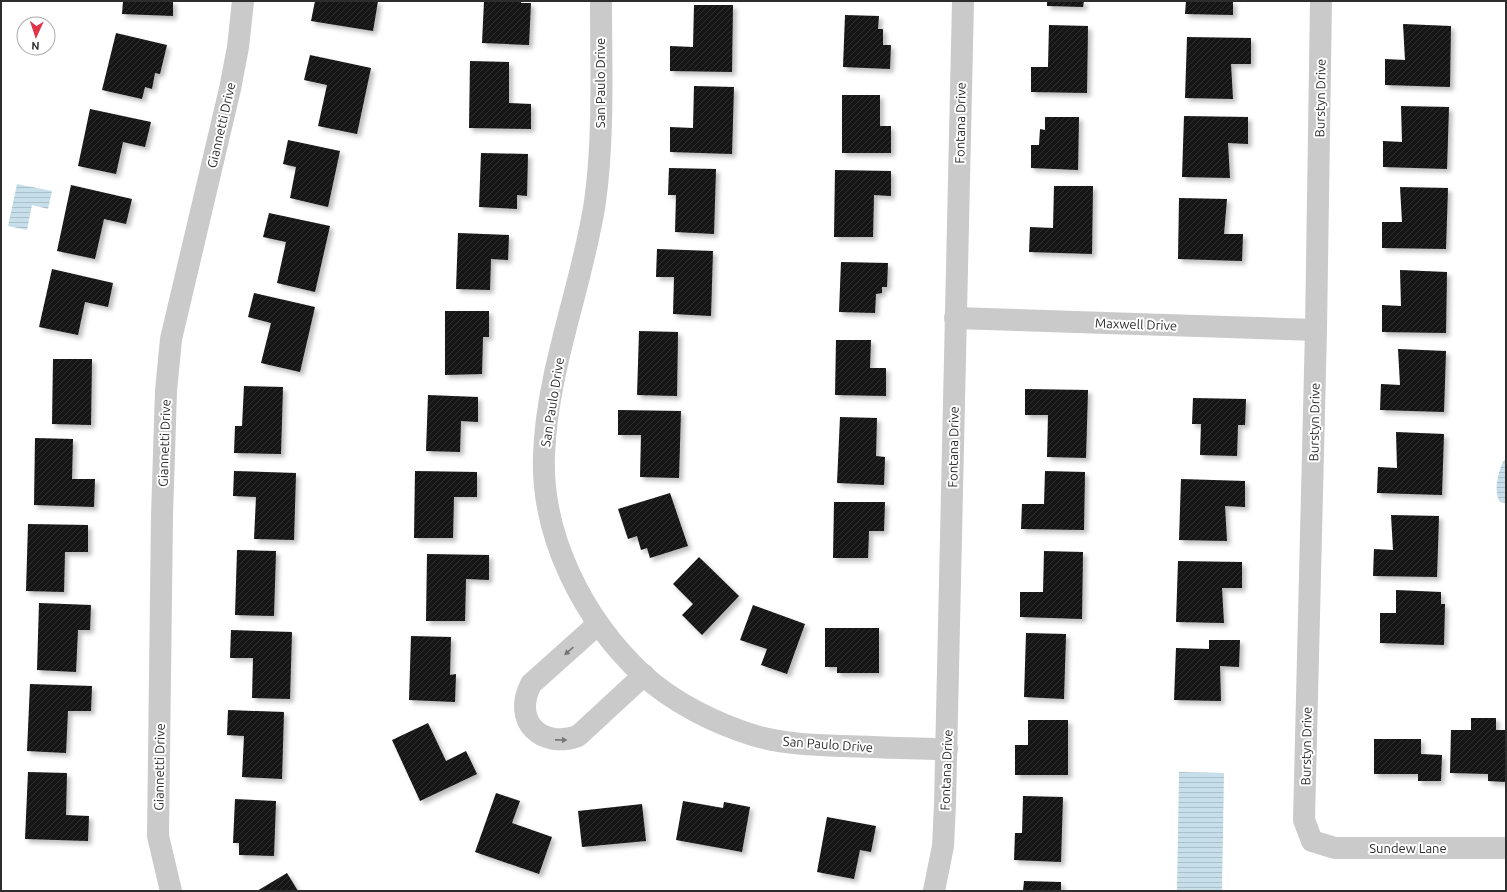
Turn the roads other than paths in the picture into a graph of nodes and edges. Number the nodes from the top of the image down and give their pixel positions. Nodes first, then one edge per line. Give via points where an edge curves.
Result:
1 (243, 1) edge
2 (601, 1) edge
3 (963, 1) edge
4 (1321, 1) edge
5 (955, 318) junction
6 (1316, 330) junction
7 (598, 624) junction
8 (644, 675) junction
9 (946, 749) junction
10 (1312, 841) joint
11 (1506, 848) edge
12 (171, 891) edge
13 (934, 891) edge

1 - 12 street, Giannetti Drive via 230,89 171,339 167,384 162,516 158,836
2 - 7 street, San Paulo Drive via 599,163 595,203 555,376 544,456 545,491 553,527 568,571
3 - 5 street, Fontana Drive
4 - 6 street, Burstyn Drive
5 - 6 street, Maxwell Drive
5 - 9 street, Fontana Drive
6 - 10 street, Burstyn Drive via 1304,820
7 - 8 street, San Paulo Drive
7 -> 8 street via 532,684 525,696 524,711 532,727 550,739 567,740 578,736
8 - 9 street, San Paulo Drive via 697,712 758,737 800,744
9 - 13 street, Fontana Drive via 943,846
10 - 11 street, Sundew Lane via 1335,848

